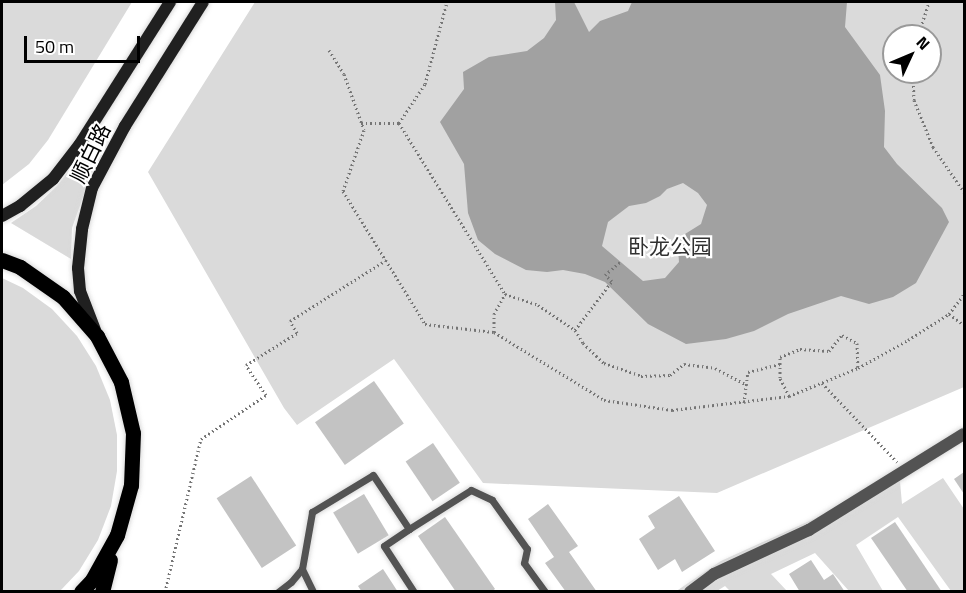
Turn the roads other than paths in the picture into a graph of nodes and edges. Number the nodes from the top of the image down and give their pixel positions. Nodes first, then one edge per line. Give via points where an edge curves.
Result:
1 (170, 2) edge
2 (203, 2) edge
3 (2, 216) edge
4 (2, 260) edge
5 (99, 340) junction
6 (964, 434) edge
7 (409, 529) junction
8 (117, 535) junction
9 (302, 569) junction
10 (81, 591) edge
11 (102, 591) edge
12 (278, 591) edge
13 (313, 591) edge
14 (414, 591) edge
15 (545, 591) edge
16 (690, 591) edge

1 - 3 main road, 顺白路 via 80,144 53,179
2 - 5 main road, 顺白路 via 125,126 92,188 78,272 80,291
4 - 5 main road via 20,267 63,297
5 - 8 main road via 121,382 133,433 131,485
6 - 16 street via 809,530 714,574
7 - 9 lane via 373,475 312,512
7 - 14 lane via 384,546
7 - 15 lane via 471,490 492,500 527,549 524,563
8 - 10 main road via 92,580
8 - 11 main road
9 - 12 lane
9 - 13 lane

